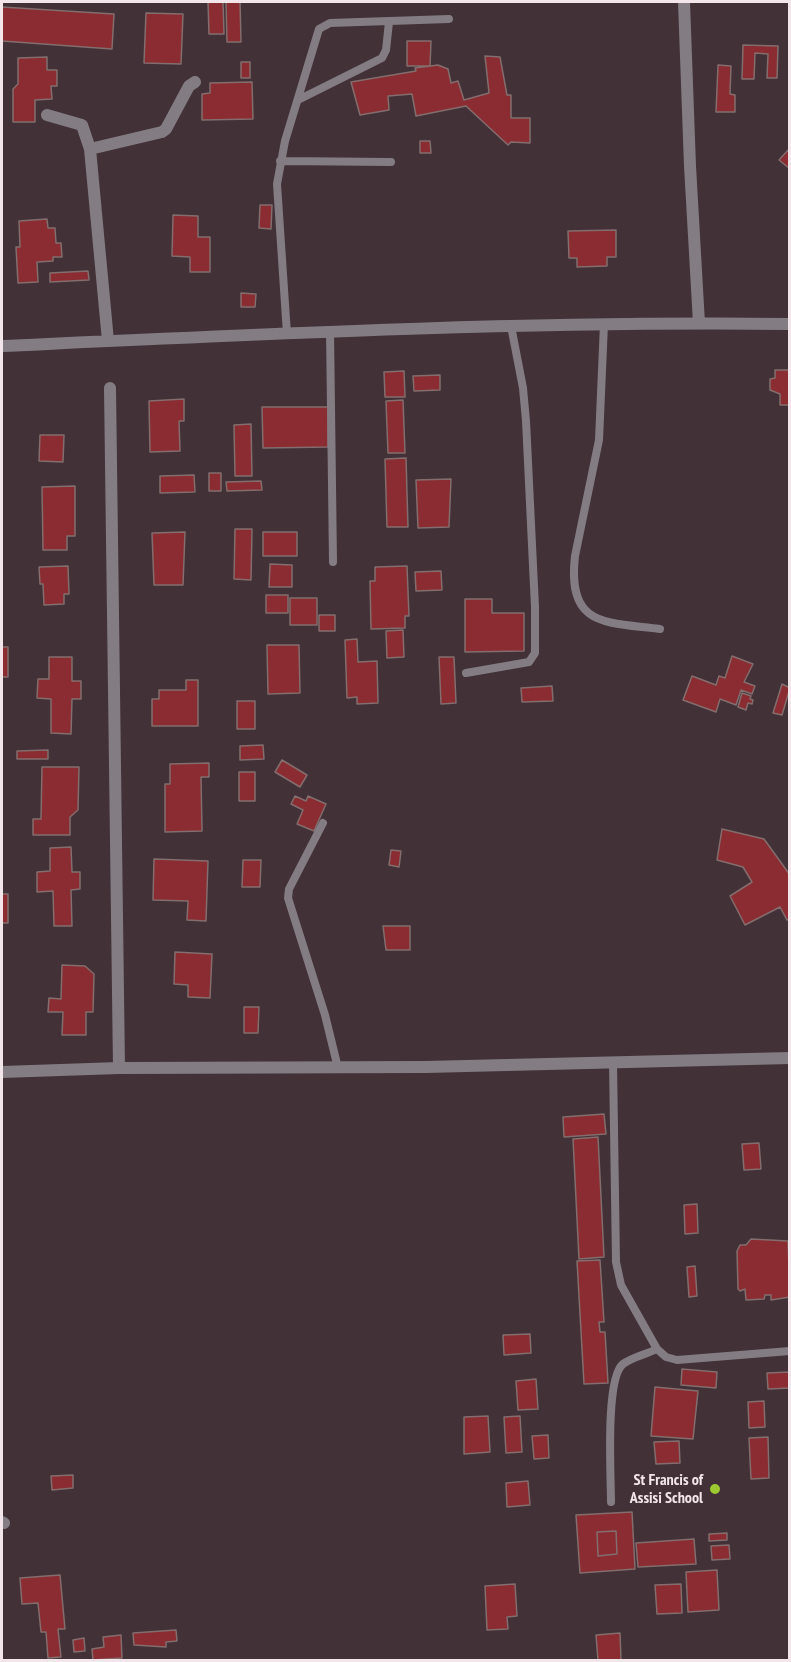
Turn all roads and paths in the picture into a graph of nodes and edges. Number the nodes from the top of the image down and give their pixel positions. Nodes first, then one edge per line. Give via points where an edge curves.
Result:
1 (684, 2) edge
2 (449, 19) dead end
3 (388, 22) junction
4 (195, 81) dead end
5 (300, 99) junction
6 (47, 115) dead end
7 (90, 149) junction
8 (280, 161) junction
9 (391, 162) dead end
10 (699, 323) junction
11 (604, 324) junction
12 (789, 324) edge
13 (511, 326) junction
14 (330, 331) junction
15 (287, 334) junction
16 (108, 341) junction
17 (2, 346) edge
18 (110, 388) dead end
19 (333, 562) dead end
20 (660, 629) dead end
21 (466, 673) dead end
22 (323, 823) dead end
23 (789, 1058) edge
24 (613, 1062) junction
25 (119, 1068) junction
26 (338, 1068) junction
27 (2, 1072) edge
28 (657, 1349) junction
29 (789, 1351) edge
30 (611, 1502) dead end

1 - 10 street
2 - 3 lane
3 - 5 lane via 382,58
3 - 5 lane via 330,22 320,29
4 - 7 street via 162,132
5 - 8 lane
6 - 7 street via 82,125
7 - 16 street
8 - 9 lane
8 - 15 lane via 277,184
10 - 11 street
10 - 12 street
11 - 13 street
11 - 20 lane via 599,440 575,556 576,597 585,611 603,622
13 - 14 street
13 - 21 lane via 525,410 535,653 529,663
14 - 15 street
14 - 19 lane
15 - 16 street
16 - 17 street
18 - 25 street
22 - 26 lane via 288,898 326,1015
23 - 24 street
24 - 26 street
24 - 28 lane via 616,1262 621,1285
25 - 26 street
25 - 27 street
28 - 29 lane via 677,1360
28 - 30 lane via 622,1364 615,1374 610,1414

